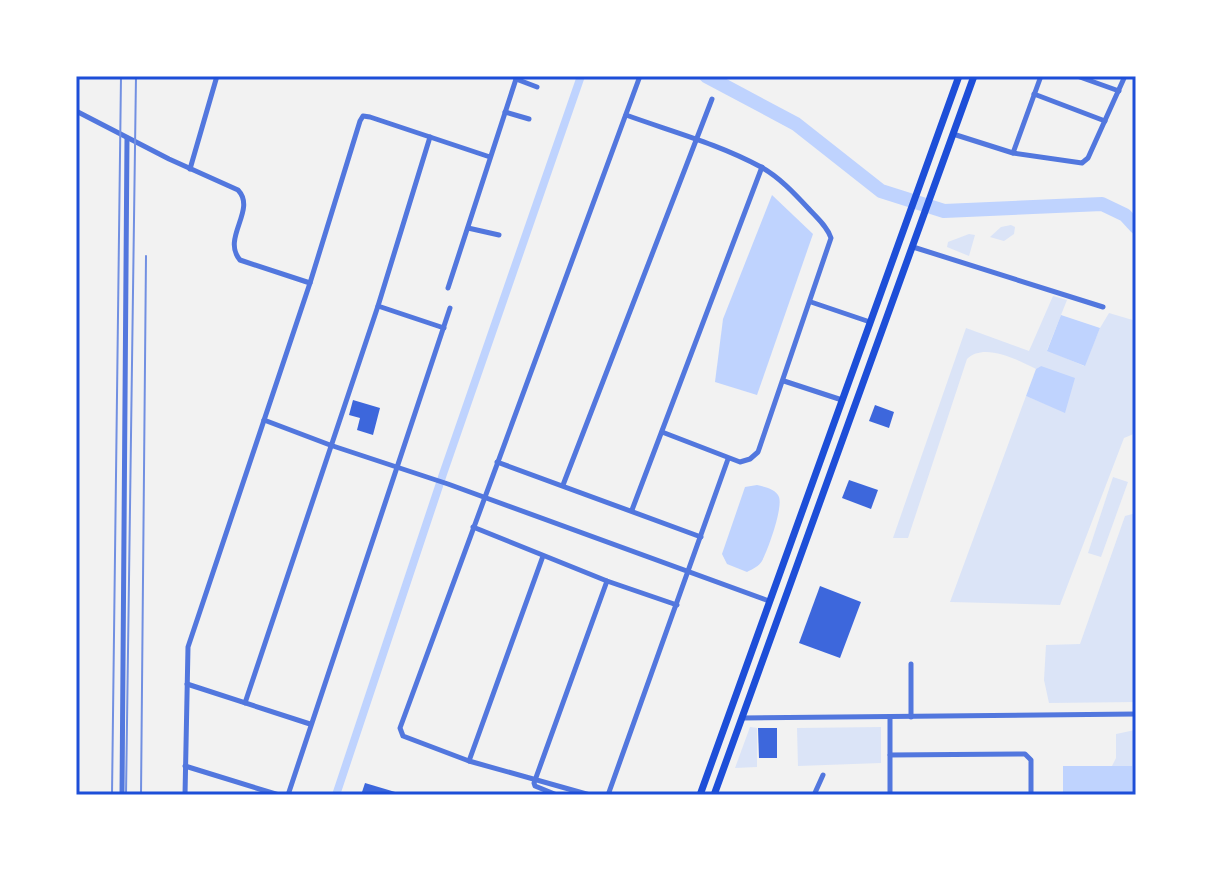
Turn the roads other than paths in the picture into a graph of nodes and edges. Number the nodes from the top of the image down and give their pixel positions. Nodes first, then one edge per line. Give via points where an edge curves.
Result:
1 (217, 76) edge
2 (640, 76) edge
3 (959, 76) edge
4 (974, 76) edge
5 (1041, 76) edge
6 (1077, 76) edge
7 (1125, 76) edge
8 (516, 78) edge
9 (537, 87) dead end
10 (1119, 91) junction
11 (1034, 94) junction
12 (712, 99) dead end
13 (76, 111) edge
14 (505, 112) junction
15 (626, 115) junction
16 (529, 119) dead end
17 (1105, 121) junction
18 (953, 134) junction
19 (430, 137) junction
20 (127, 138) junction
21 (697, 140) junction
22 (1013, 153) junction
23 (490, 157) junction
24 (762, 167) junction
25 (190, 169) junction
26 (468, 228) junction
27 (499, 235) dead end
28 (913, 247) junction
29 (310, 283) junction
30 (448, 288) dead end
31 (811, 302) junction
32 (378, 306) junction
33 (1103, 307) dead end
34 (450, 308) dead end
35 (870, 322) junction
36 (444, 328) junction
37 (856, 360) junction
38 (870, 366) junction
39 (784, 381) junction
40 (842, 400) junction
41 (264, 420) junction
42 (662, 432) junction
43 (330, 445) junction
44 (728, 459) junction
45 (497, 462) junction
46 (399, 467) junction
47 (563, 485) junction
48 (484, 497) junction
49 (632, 510) junction
50 (473, 527) junction
51 (701, 537) junction
52 (543, 556) junction
53 (688, 572) junction
54 (607, 581) junction
55 (769, 601) junction
56 (784, 601) junction
57 (677, 605) junction
58 (911, 664) dead end
59 (187, 684) junction
60 (245, 703) junction
61 (729, 713) junction
62 (1136, 714) edge
63 (890, 717) junction
64 (911, 717) junction
65 (742, 718) junction
66 (310, 724) junction
67 (890, 755) junction
68 (469, 761) junction
69 (185, 766) junction
70 (823, 775) dead end
71 (536, 779) junction
72 (122, 795) edge
73 (185, 795) edge
74 (279, 795) edge
75 (288, 795) edge
76 (557, 795) edge
77 (590, 795) edge
78 (608, 795) edge
79 (700, 795) edge
80 (714, 795) edge
81 (814, 795) edge
82 (890, 795) edge
83 (1031, 795) edge

1 - 25 street
2 - 15 street
3 - 35 main road
4 - 18 main road
5 - 11 street
6 - 10 street
7 - 10 street
8 - 9 street
8 - 14 street
10 - 17 street
11 - 17 street
11 - 22 street
12 - 21 street
13 - 20 street
14 - 16 street
14 - 23 street
15 - 21 street
15 - 45 street
17 - 22 street via 1082,163
18 - 22 street
18 - 28 main road
19 - 23 street
19 - 29 street via 363,116
19 - 32 street
20 - 25 street
20 - 72 street
21 - 24 street
21 - 47 street
23 - 26 street
24 - 31 street via 828,231 830,244
24 - 42 street
25 - 29 street via 243,196 234,241 240,260
26 - 27 street
26 - 30 street
28 - 33 street
28 - 38 main road
29 - 41 street
31 - 35 street
31 - 39 street
32 - 36 street
32 - 43 street
34 - 36 street
35 - 37 main road
36 - 46 street
37 - 38 main road
37 - 40 main road
38 - 56 main road
39 - 40 street
39 - 44 street via 758,452 740,462
40 - 55 main road
41 - 43 street
41 - 59 street via 188,647
42 - 44 street
42 - 49 street
43 - 46 street
43 - 60 street
44 - 51 street
45 - 47 street
45 - 48 street
46 - 48 street
46 - 66 street
47 - 49 street
48 - 50 street
48 - 53 street
49 - 51 street
50 - 52 street
50 - 68 street via 400,728 403,736
51 - 53 street
52 - 54 street
52 - 68 street
53 - 55 street
53 - 57 street
54 - 57 street
54 - 71 street
55 - 56 main road
55 - 61 main road
56 - 65 main road
57 - 78 street
58 - 64 street
59 - 60 street
59 - 69 street
60 - 66 street
61 - 65 main road
61 - 79 main road
62 - 64 street
63 - 64 street
63 - 65 street
63 - 67 street
65 - 80 main road
66 - 75 street
67 - 82 street
67 - 83 street via 1025,754 1031,760
68 - 71 street
69 - 73 street
69 - 74 street
70 - 81 street
71 - 76 street via 535,786
71 - 77 street

